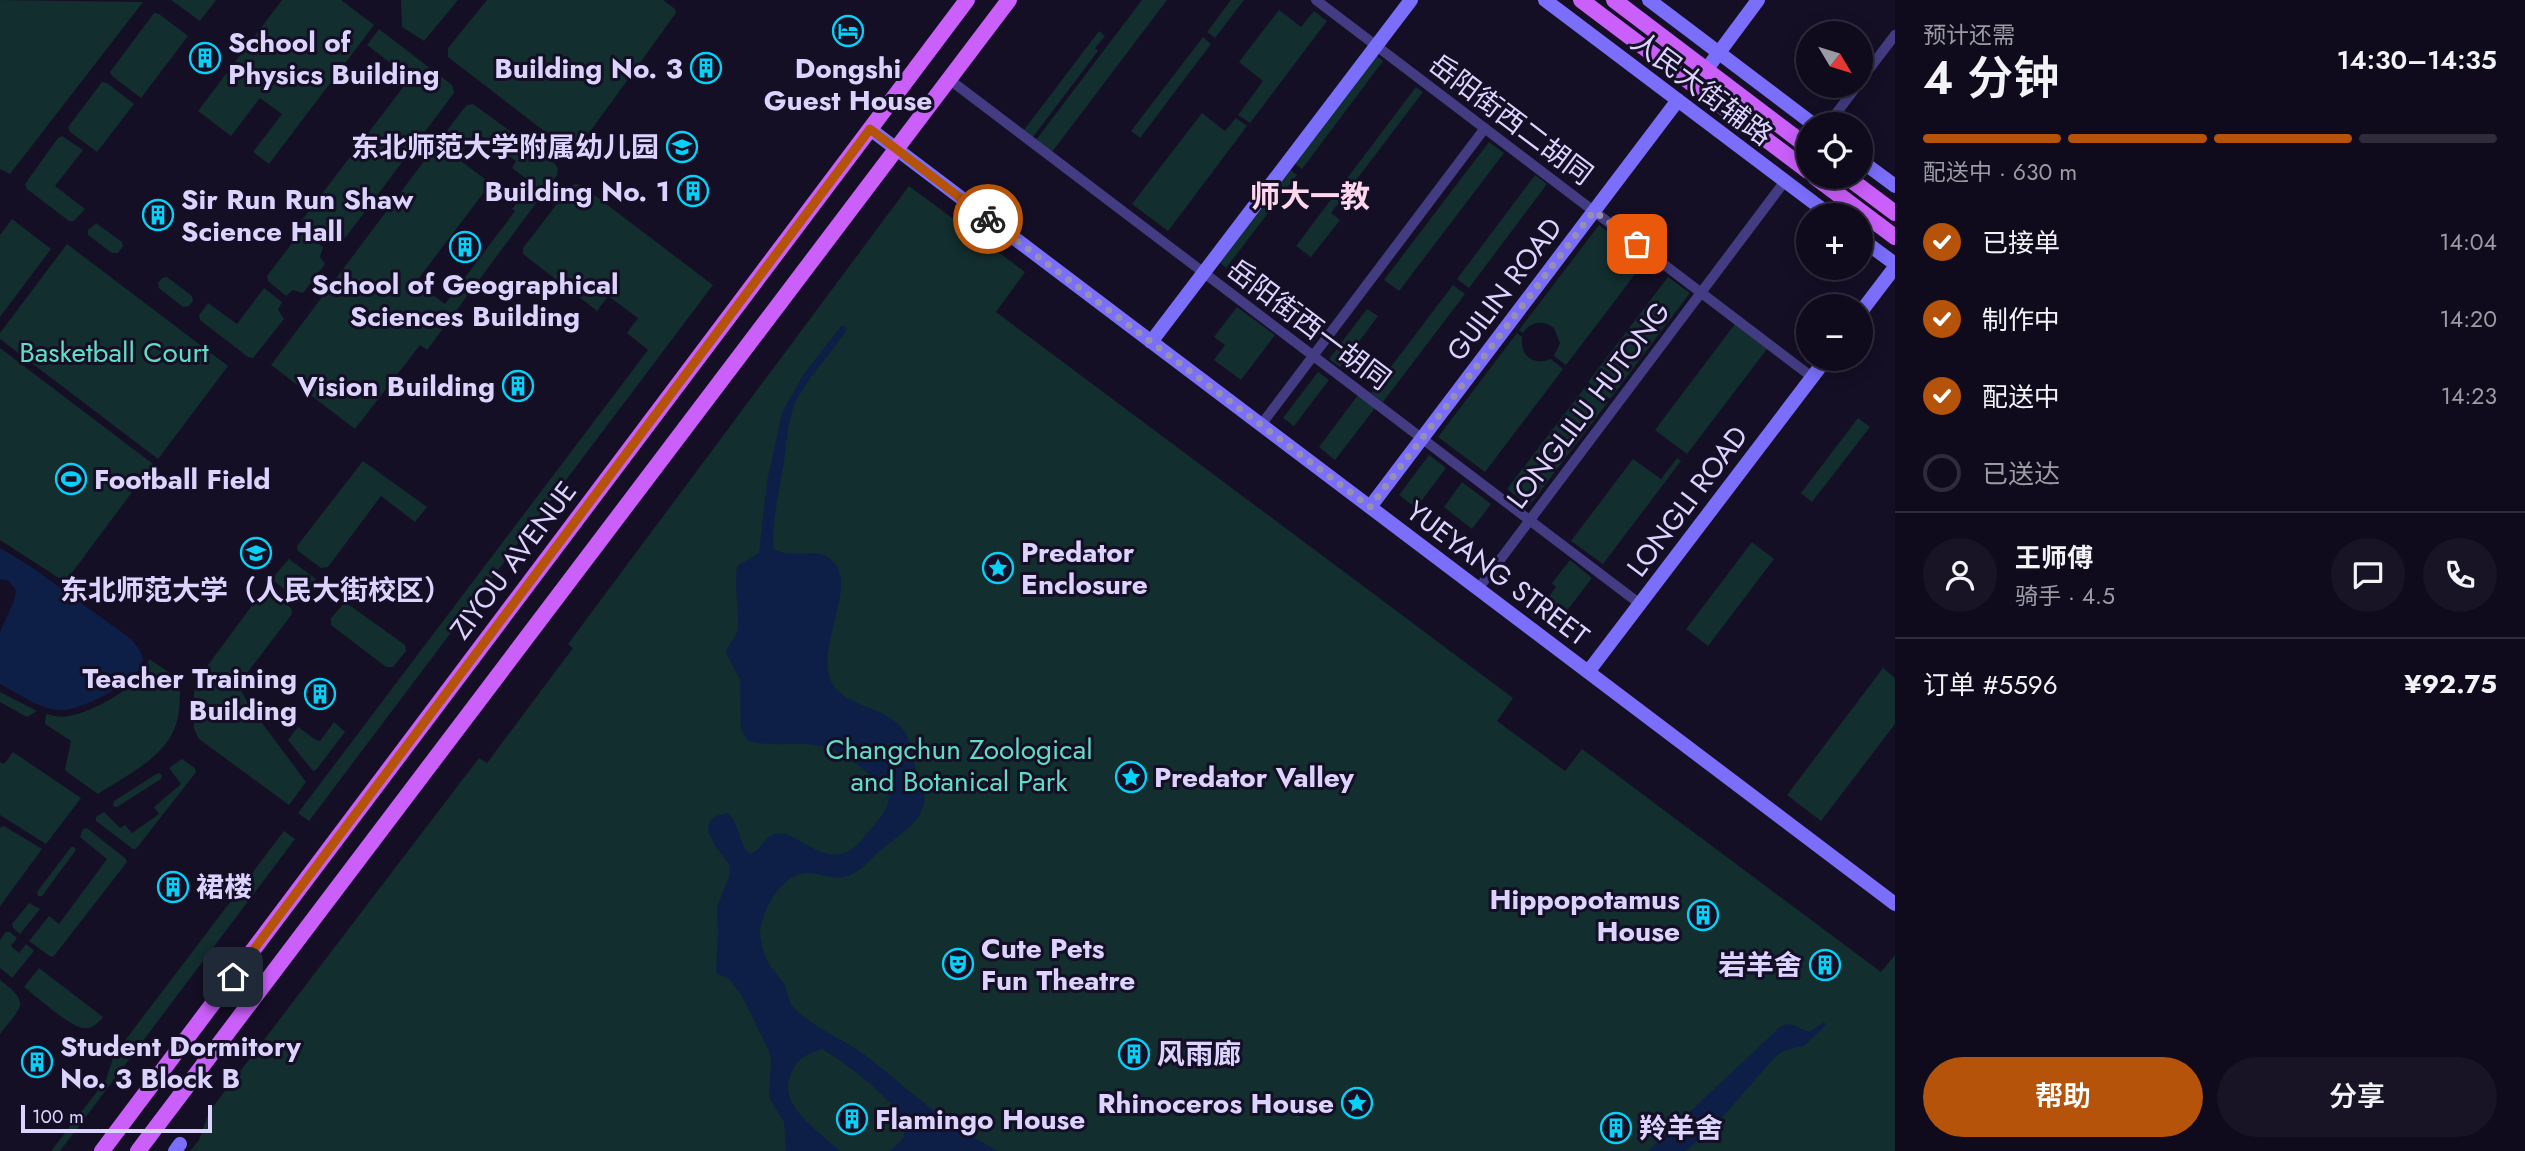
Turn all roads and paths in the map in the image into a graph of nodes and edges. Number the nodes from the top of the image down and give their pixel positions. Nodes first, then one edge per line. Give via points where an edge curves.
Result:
1 (967, 0) edge
2 (1009, 0) edge
3 (1316, 0) edge
4 (1411, 0) edge
5 (1545, 0) edge
6 (1581, 0) edge
7 (1614, 0) edge
8 (1649, 0) edge
9 (1758, 0) edge
10 (1895, 36) edge
11 (1376, 46) junction
12 (1718, 53) junction
13 (1873, 64) edge
14 (1706, 70) junction
15 (950, 80) junction
16 (1848, 98) edge
17 (1678, 100) junction
18 (1797, 112) edge
19 (1837, 112) edge
20 (1485, 128) junction
21 (870, 129) junction
22 (1796, 138) edge
23 (897, 150) junction
24 (1796, 162) edge
25 (1873, 170) edge
26 (1785, 181) junction
27 (1895, 186) edge
28 (1831, 189) edge
29 (1863, 189) edge
30 (1814, 203) edge
31 (1594, 211) junction
32 (1895, 213) edge
33 (1895, 237) edge
34 (1873, 248) edge
35 (1895, 266) edge
36 (1204, 272) junction
37 (1701, 292) junction
38 (1873, 296) edge
39 (1151, 342) junction
40 (1313, 356) junction
41 (1816, 371) edge
42 (1812, 376) junction
43 (1261, 425) junction
44 (1422, 438) junction
45 (1370, 507) junction
46 (1530, 520) junction
47 (1478, 589) junction
48 (1640, 604) junction
49 (1588, 672) junction
50 (1895, 904) edge
51 (102, 1151) edge
52 (138, 1151) edge

1 - 21 main road, ZIYOU AVENUE
2 - 15 main road, ZIYOU AVENUE
3 - 11 street, 岳阳街西二胡同
4 - 11 street
5 - 17 street, 人民大街辅路
6 - 24 main road
7 - 14 main road
8 - 12 street
9 - 12 street
10 - 13 street
11 - 20 street, 岳阳街西二胡同
11 - 36 street
12 - 14 street
12 - 18 street
14 - 22 main road
15 - 23 main road, ZIYOU AVENUE
15 - 36 street, 岳阳街西一胡同
16 - 19 street
17 - 26 street, 人民大街辅路
17 - 31 street, GUILIN ROAD
20 - 31 street, 岳阳街西二胡同
20 - 40 street
21 - 23 street, YUEYANG STREET
21 - 51 main road, ZIYOU AVENUE
23 - 39 street, YUEYANG STREET
23 - 52 main road, ZIYOU AVENUE
25 - 27 street
26 - 30 street, 人民大街辅路
26 - 37 street, LONGLILU HUTONG
28 - 33 main road
29 - 32 main road
31 - 37 street, 岳阳街西二胡同
31 - 44 street, GUILIN ROAD
34 - 35 street
35 - 38 street
36 - 39 street
36 - 40 street, 岳阳街西一胡同
37 - 42 street, 岳阳街西二胡同
37 - 46 street, LONGLILU HUTONG
39 - 43 street, YUEYANG STREET
40 - 43 street
40 - 44 street, 岳阳街西一胡同
41 - 42 street, LONGLI ROAD
42 - 48 street, LONGLI ROAD
43 - 45 street, YUEYANG STREET
44 - 45 street, GUILIN ROAD
44 - 46 street, 岳阳街西一胡同
45 - 47 street, YUEYANG STREET
46 - 47 street, LONGLILU HUTONG
46 - 48 street, 岳阳街西一胡同
47 - 49 street, YUEYANG STREET
48 - 49 street, LONGLI ROAD
49 - 50 street, YUEYANG STREET

